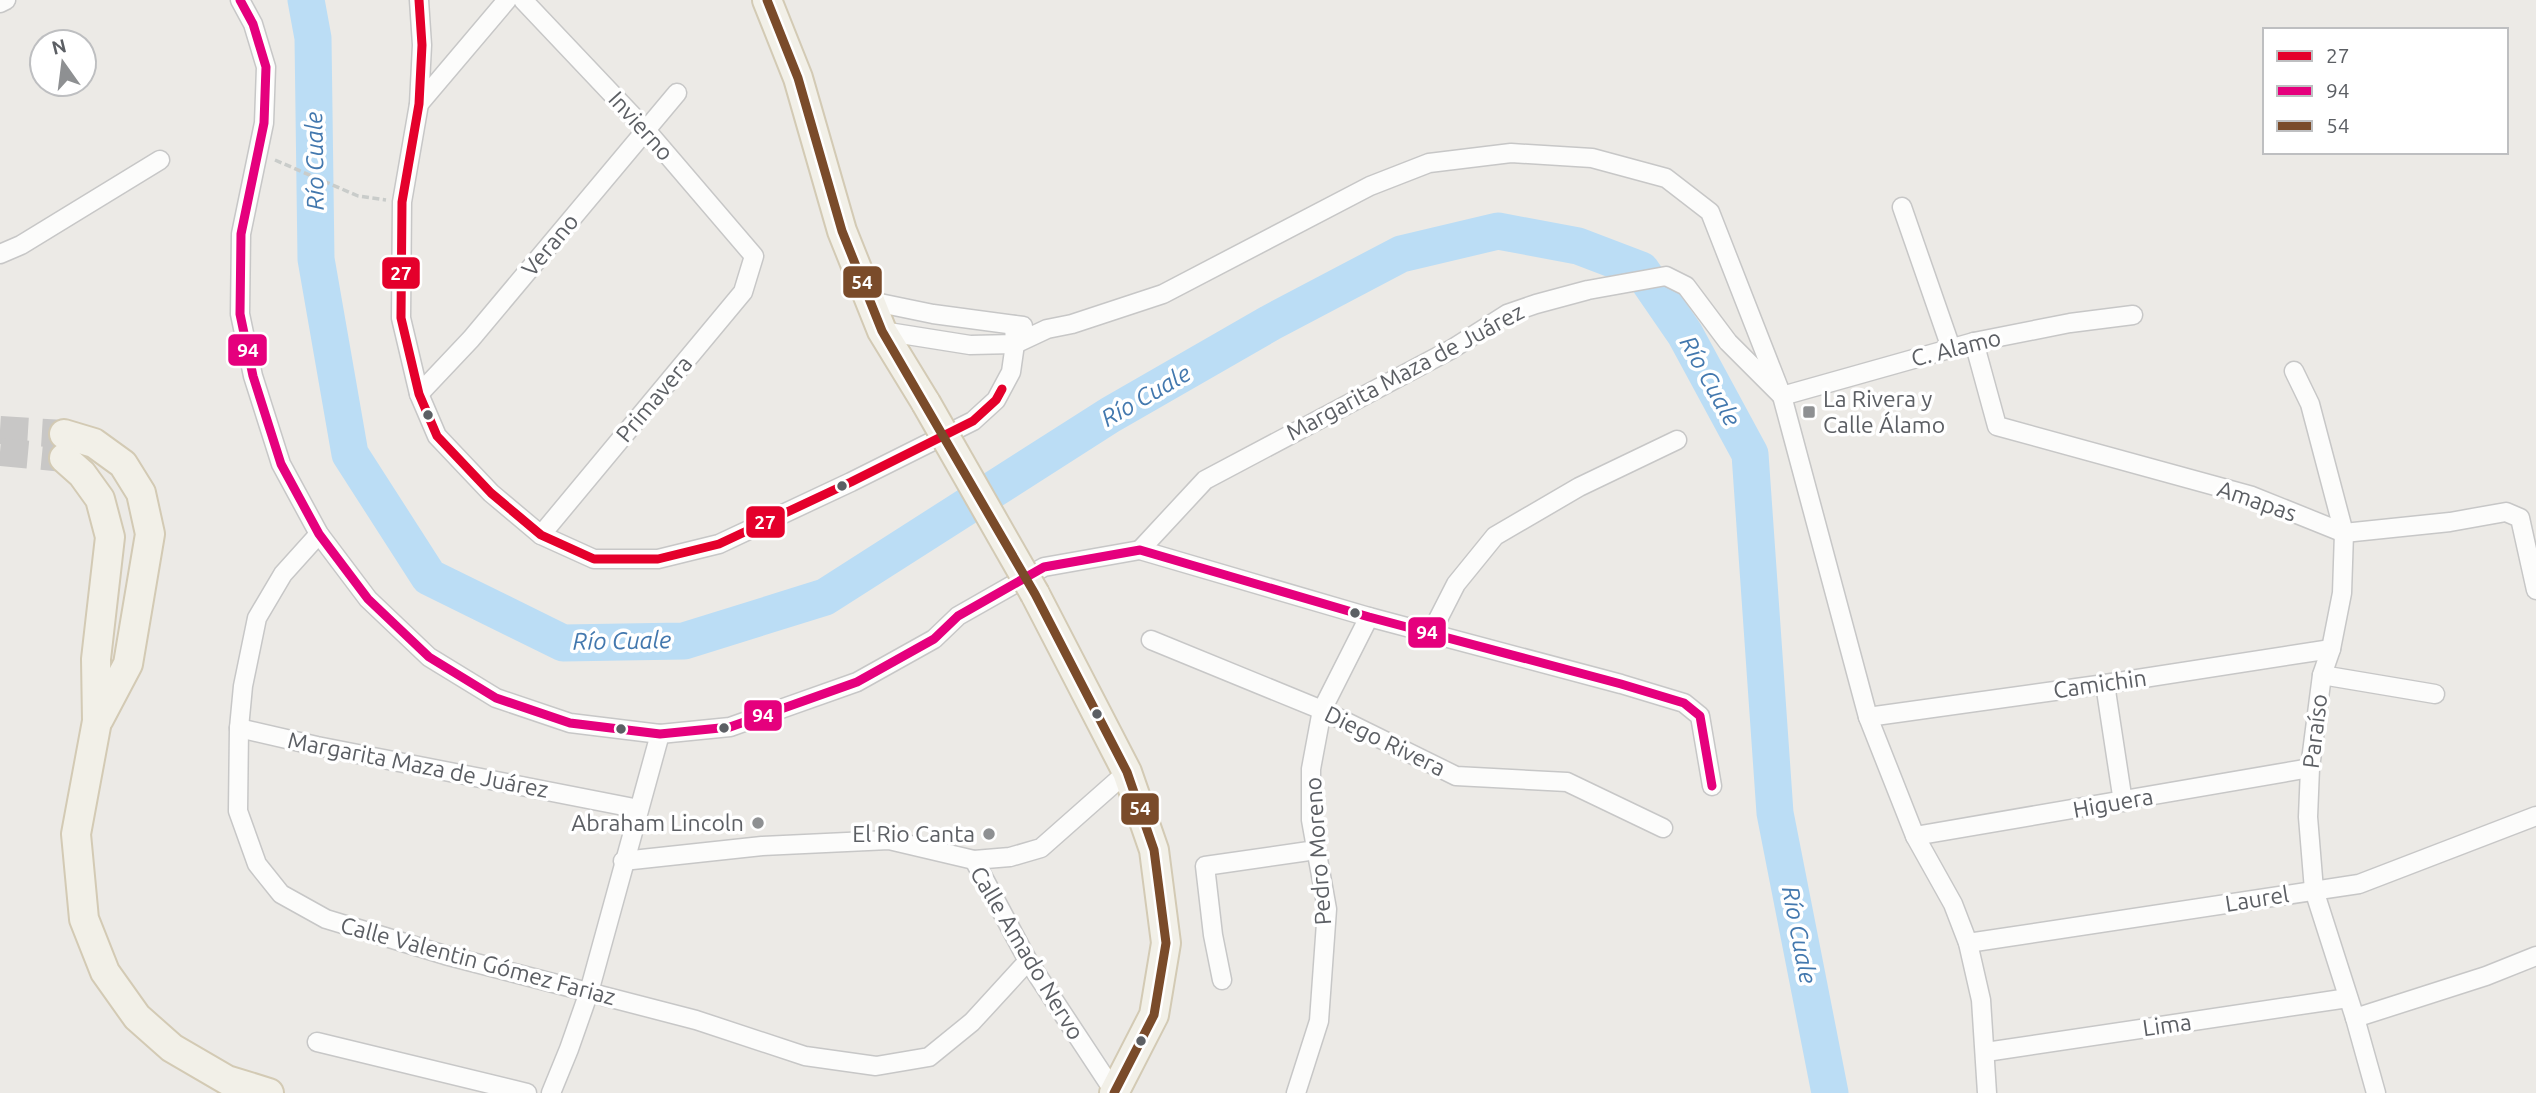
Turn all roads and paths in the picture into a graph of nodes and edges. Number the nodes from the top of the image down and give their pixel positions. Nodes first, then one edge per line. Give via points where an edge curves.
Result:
1 (6, 0) edge
2 (240, 0) edge
3 (419, 0) edge
4 (508, 0) edge
5 (523, 0) edge
6 (767, 0) edge
7 (0, 3) edge
8 (677, 93) dead end
9 (419, 104) junction
10 (647, 131) junction
11 (160, 160) dead end
12 (277, 161) dead end
13 (402, 202) junction
14 (1902, 207) dead end
15 (0, 254) edge
16 (754, 256) joint
17 (870, 301) junction
18 (2133, 315) dead end
19 (1014, 325) junction
20 (1047, 329) junction
21 (882, 331) junction
22 (1974, 342) junction
23 (1015, 344) junction
24 (1951, 348) junction
25 (2294, 371) dead end
26 (419, 394) junction
27 (1782, 396) junction
28 (1677, 440) dead end
29 (2344, 533) junction
30 (320, 534) junction
31 (541, 535) junction
32 (1140, 550) junction
33 (2536, 590) edge
34 (1368, 617) junction
35 (1431, 633) junction
36 (1151, 640) dead end
37 (2331, 649) junction
38 (2322, 675) junction
39 (2105, 684) junction
40 (2435, 694) dead end
41 (1322, 710) junction
42 (1868, 717) junction
43 (97, 721) junction
44 (239, 728) junction
45 (660, 734) junction
46 (2310, 768) junction
47 (1127, 772) junction
48 (1712, 786) dead end
49 (2123, 802) junction
50 (639, 808) junction
51 (2536, 816) edge
52 (1663, 828) dead end
53 (1915, 836) junction
54 (1316, 850) junction
55 (974, 860) junction
56 (623, 861) junction
57 (2314, 890) junction
58 (1968, 943) junction
59 (2536, 956) edge
60 (1028, 961) junction
61 (1222, 980) dead end
62 (589, 992) junction
63 (2348, 998) junction
64 (2355, 1018) junction
65 (317, 1042) dead end
66 (1986, 1052) junction
67 (269, 1093) edge
68 (527, 1093) edge
69 (551, 1093) edge
70 (1114, 1093) edge
71 (1296, 1093) edge
72 (1987, 1093) edge
73 (2376, 1093) edge

1 - 7 street
2 - 30 street via 266,67 264,123 241,234 240,314 253,376 281,464
3 - 9 street
4 - 9 street
5 - 10 street, Invierno
6 - 17 main road via 798,78 842,230
8 - 10 street, Verano
9 - 13 street
10 - 16 street, Invierno
10 - 26 street, Verano
11 - 15 street
12 - 13 path via 358,195
13 - 26 street via 401,318
14 - 24 street
16 - 31 street, Primavera via 743,292
17 - 19 street
17 - 21 main road
18 - 22 street, C. Alamo
19 - 20 street
19 - 23 street
20 - 23 street
20 - 27 street via 1163,294 1370,186 1429,163 1511,153 1592,158 1666,178 1710,212
21 - 23 street via 970,345
21 - 47 main road, bridge via 1035,594
22 - 24 street, C. Alamo
22 - 29 street, Amapas via 1997,426 2252,496
23 - 31 street via 1011,372 996,400 973,421 719,544 658,559 594,559
24 - 27 street, C. Alamo
25 - 29 street, Paraíso via 2311,404
26 - 31 street via 436,436 491,493
27 - 32 street, Margarita Maza de Juárez via 1728,342 1686,286 1666,276 1588,290 1507,314 1452,349 1205,480
27 - 42 street
28 - 35 street via 1579,487 1495,536 1456,584
29 - 33 street, Amapas via 2506,512 2520,518
29 - 37 street, Paraíso via 2342,593
30 - 44 street, Calle Valentin Gómez Fariaz via 283,574 257,618
30 - 45 street via 368,599 429,657 496,698 570,723
32 - 34 street
32 - 45 street via 1044,567 958,616 934,639 857,682 730,727
34 - 35 street
34 - 41 street, Pedro Moreno
35 - 48 street via 1684,703 1700,716
36 - 41 street, Diego Rivera
37 - 38 street, Paraíso
37 - 39 street, Camichin
38 - 40 street
38 - 46 street, Paraíso
39 - 42 street, Camichin
39 - 49 street
41 - 52 street, Diego Rivera via 1456,776 1567,782
41 - 54 street, Pedro Moreno via 1311,769
42 - 53 street
43 - 43 main road via 96,659 110,537 100,499 64,446 94,443 122,464 141,493 150,534 128,664
43 - 67 main road via 76,834 85,919 105,972 137,1017 172,1048 227,1080
44 - 50 street, Margarita Maza de Juárez
44 - 62 street, Calle Valentin Gómez Fariaz via 238,811 257,864 281,894 326,919
45 - 50 street
46 - 49 street, Higuera
46 - 57 street, Paraíso via 2308,817
47 - 55 street via 1041,848
47 - 70 main road via 1154,850 1166,943 1154,1015
49 - 53 street, Higuera
50 - 56 street
51 - 57 street, Laurel via 2359,884
53 - 58 street via 1953,904
54 - 61 street via 1205,866
54 - 71 street, Pedro Moreno via 1326,909 1318,1021
55 - 56 street, Calle Amado Nervo via 889,840 762,846
55 - 60 street, Calle Amado Nervo
56 - 62 street
57 - 58 street, Laurel
57 - 63 street, Paraíso
58 - 66 street via 1981,1000
59 - 64 street
60 - 62 street, Calle Valentin Gómez Fariaz via 972,1022 929,1057 876,1066 805,1056 696,1020
60 - 70 street, Calle Amado Nervo
62 - 69 street
63 - 64 street, Paraíso
63 - 66 street, Lima
64 - 73 street, Paraíso
65 - 68 street
66 - 72 street

